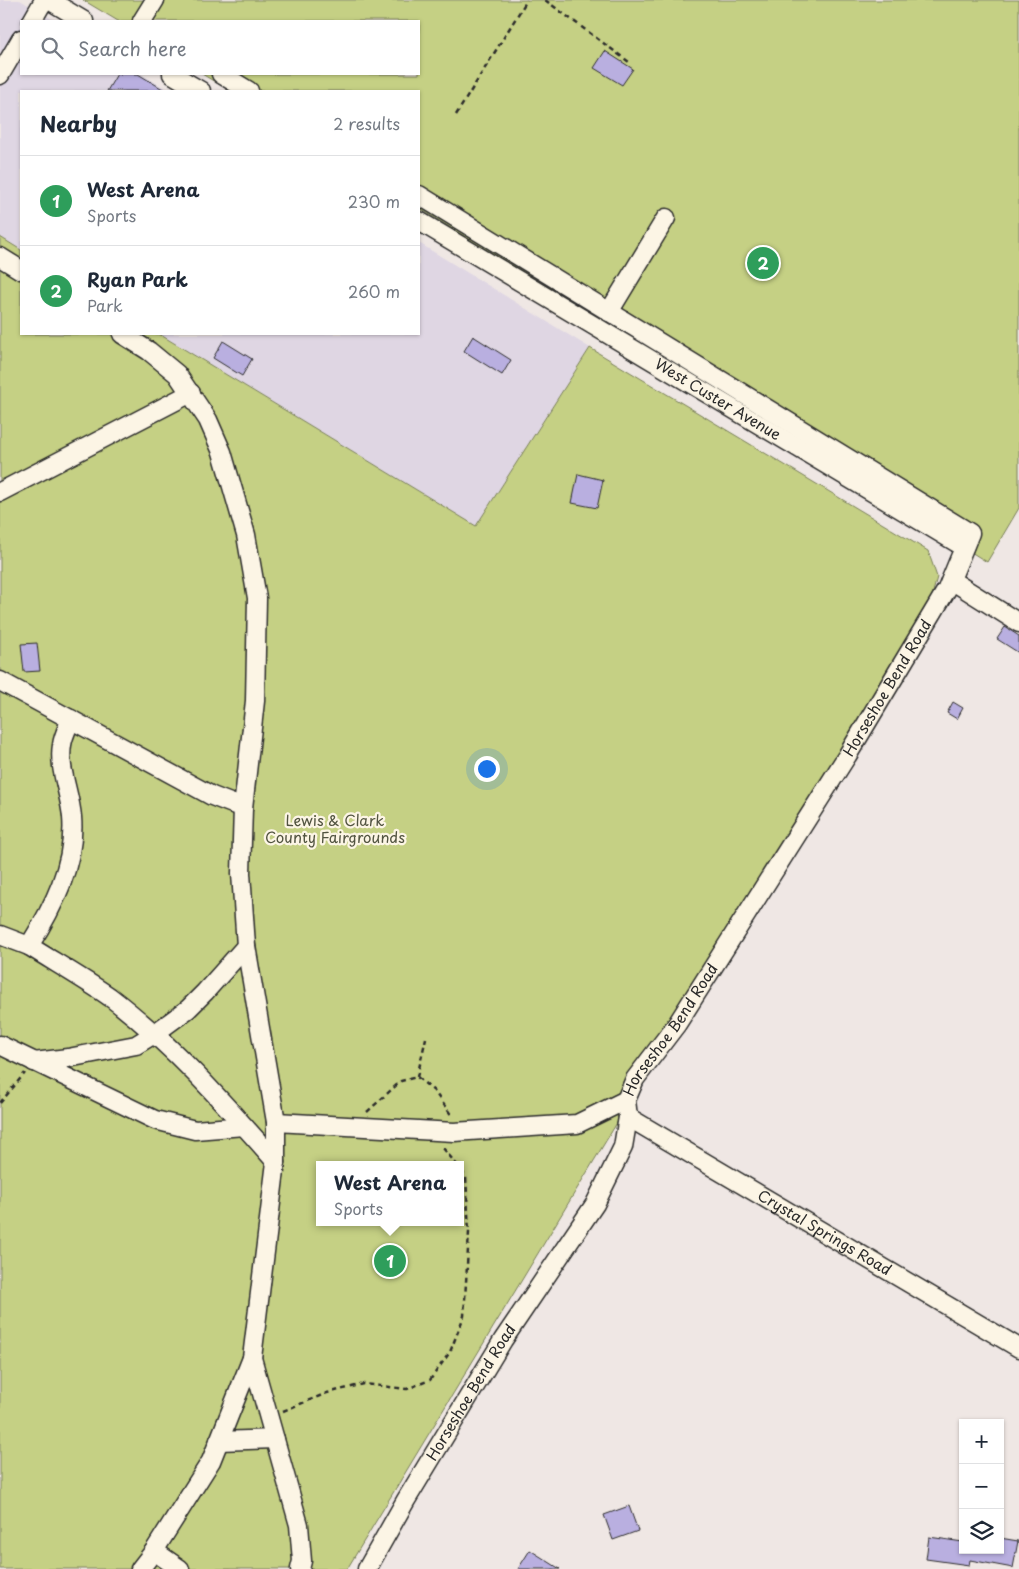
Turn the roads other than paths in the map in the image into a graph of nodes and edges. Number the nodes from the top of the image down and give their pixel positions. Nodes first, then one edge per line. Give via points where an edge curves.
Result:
1 (44, 0) edge
2 (49, 0) edge
3 (155, 0) edge
4 (33, 20) edge
5 (82, 20) edge
6 (143, 20) edge
7 (20, 41) edge
8 (0, 75) edge
9 (174, 75) edge
10 (223, 75) edge
11 (199, 90) edge
12 (247, 90) edge
13 (420, 196) edge
14 (666, 218) dead end
15 (420, 222) edge
16 (0, 257) edge
17 (20, 269) edge
18 (609, 312) junction
19 (124, 335) edge
20 (191, 393) junction
21 (0, 492) edge
22 (964, 547) junction
23 (951, 580) junction
24 (1019, 623) edge
25 (0, 681) edge
26 (71, 719) junction
27 (243, 808) junction
28 (0, 934) edge
29 (29, 946) junction
30 (246, 946) junction
31 (154, 1034) junction
32 (0, 1045) edge
33 (34, 1062) junction
34 (627, 1109) junction
35 (276, 1122) junction
36 (244, 1126) junction
37 (276, 1162) junction
38 (1019, 1348) edge
39 (252, 1358) junction
40 (275, 1439) junction
41 (219, 1441) junction
42 (154, 1551) junction
43 (140, 1569) edge
44 (180, 1569) edge
45 (300, 1569) edge
46 (367, 1569) edge

1 - 4 street
2 - 5 street
3 - 6 street
7 - 8 street
9 - 11 street
10 - 12 street
13 - 18 street
14 - 18 street
15 - 22 street, West Custer Avenue
16 - 17 street
18 - 22 street via 970,534
19 - 20 street via 150,351 177,374
20 - 21 street
20 - 27 street via 222,452 246,535 257,598 255,701
22 - 23 street
23 - 24 street
23 - 34 street, Horseshoe Bend Road via 847,756 677,1024 635,1079
25 - 26 street
26 - 27 street via 212,796
26 - 29 street via 62,745 62,763 72,817 72,839 65,876
27 - 30 street
28 - 29 street
29 - 31 street via 110,997
30 - 31 street via 188,1009
30 - 35 street
31 - 33 street via 136,1045
31 - 36 street via 182,1059
32 - 33 street
33 - 36 street via 154,1120 195,1130
34 - 35 street via 577,1124 463,1131
34 - 38 street, Crystal Springs Road
34 - 46 street, Horseshoe Bend Road via 623,1147 595,1204 503,1340
35 - 37 street
36 - 37 street
37 - 39 street
39 - 40 street
39 - 41 street
40 - 41 street
40 - 45 street via 299,1525
41 - 42 street via 211,1461
42 - 43 street
42 - 44 street

